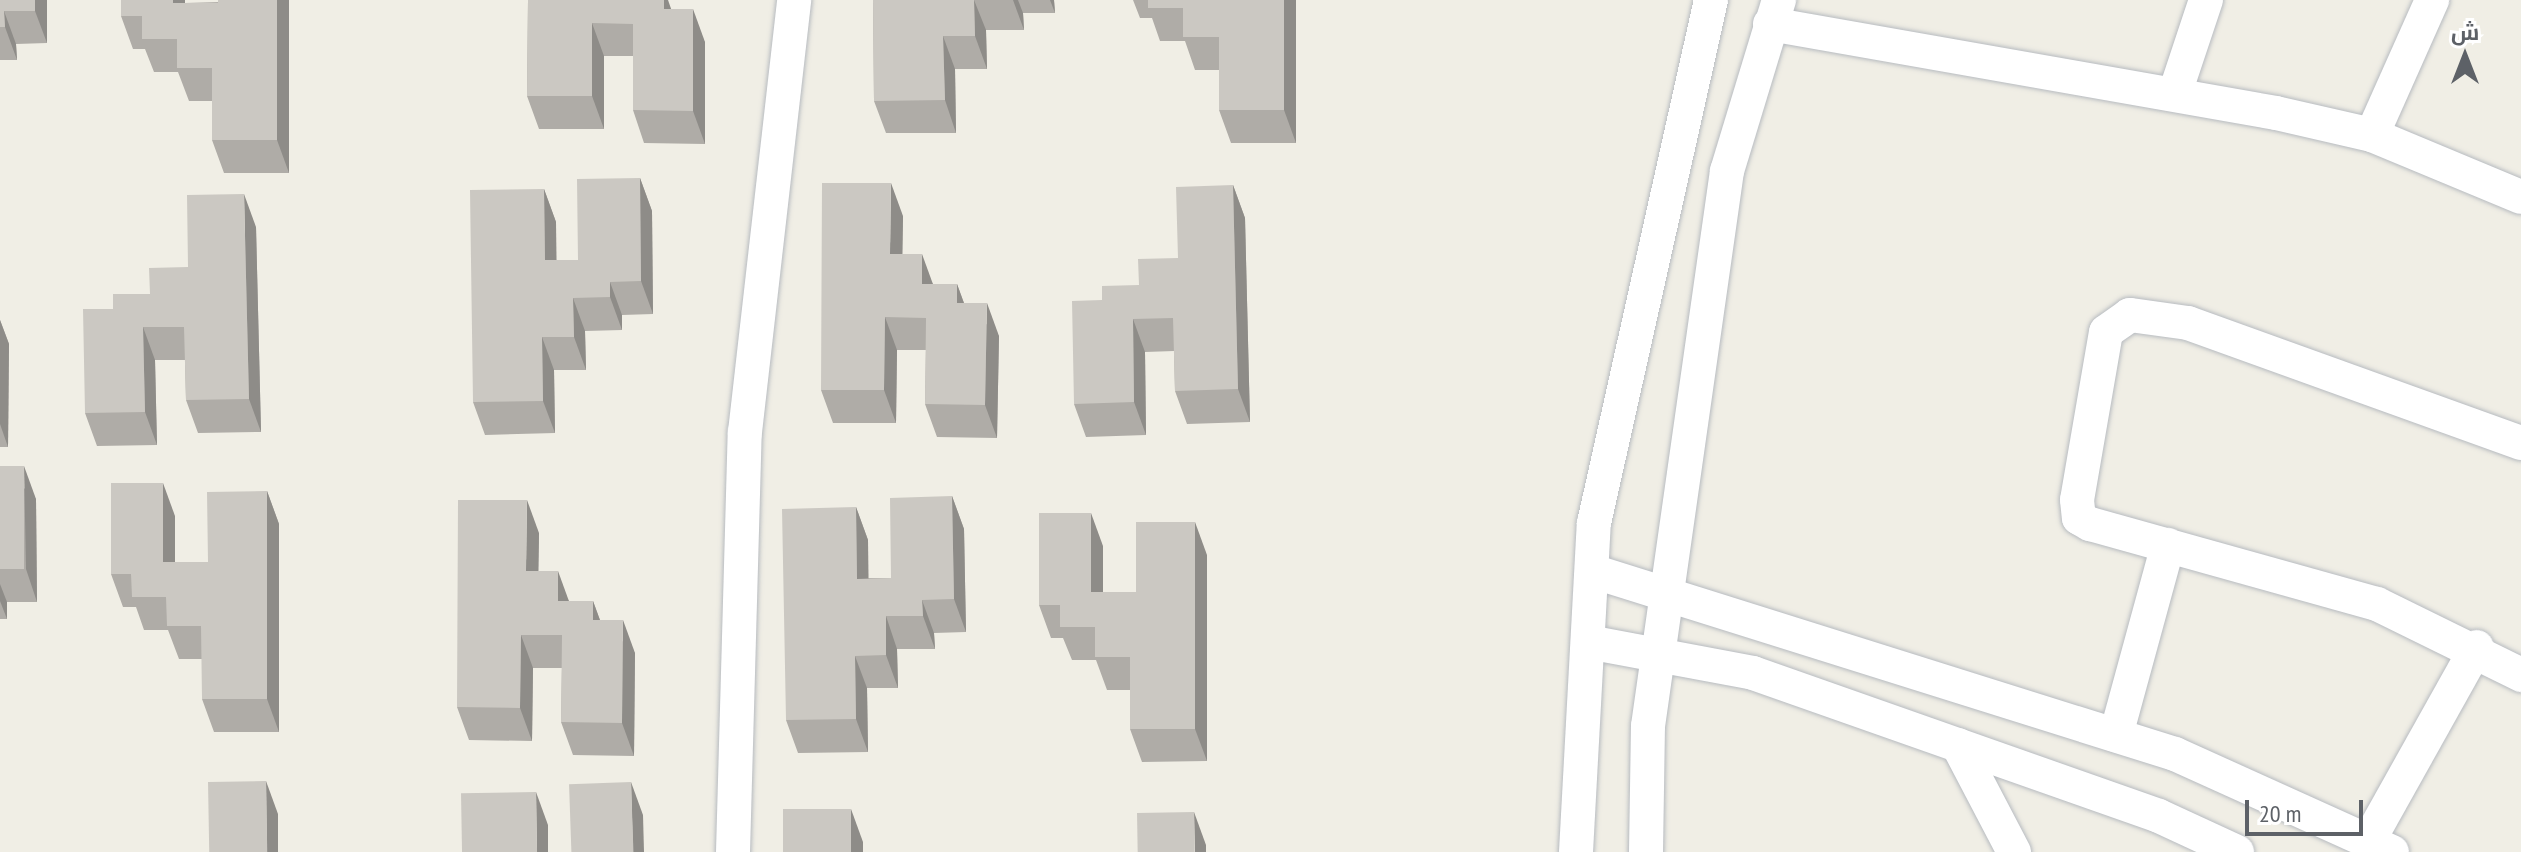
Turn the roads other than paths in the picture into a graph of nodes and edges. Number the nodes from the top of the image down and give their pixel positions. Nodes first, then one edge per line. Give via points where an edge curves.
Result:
1 (794, 0) edge
2 (1711, 0) edge
3 (2206, 0) edge
4 (2432, 0) edge
5 (1775, 12) edge
6 (2176, 90) junction
7 (2372, 135) junction
8 (2521, 197) edge
9 (2521, 443) edge
10 (2168, 545) junction
11 (1592, 571) junction
12 (1667, 590) junction
13 (1588, 642) junction
14 (2477, 647) junction
15 (1659, 651) junction
16 (2521, 675) edge
17 (2116, 735) junction
18 (1958, 745) junction
19 (2381, 846) edge
20 (733, 852) edge
21 (1576, 852) edge
22 (1646, 852) edge
23 (2014, 852) edge
24 (2237, 852) edge

1 - 20 street via 745,432
2 - 11 street via 1594,523
3 - 6 street
4 - 7 street
5 - 6 street
5 - 12 street via 1727,171
6 - 7 street
7 - 8 street
9 - 10 street via 2188,323 2130,315 2106,332 2077,511 2090,524
10 - 14 street via 2377,604
10 - 17 street
11 - 12 street
11 - 13 street
12 - 15 street
12 - 17 street
13 - 15 street
13 - 21 street
14 - 16 street
14 - 19 street
15 - 18 street via 1753,673
15 - 22 street via 1648,726
17 - 19 street
18 - 23 street
18 - 24 street via 2159,816

